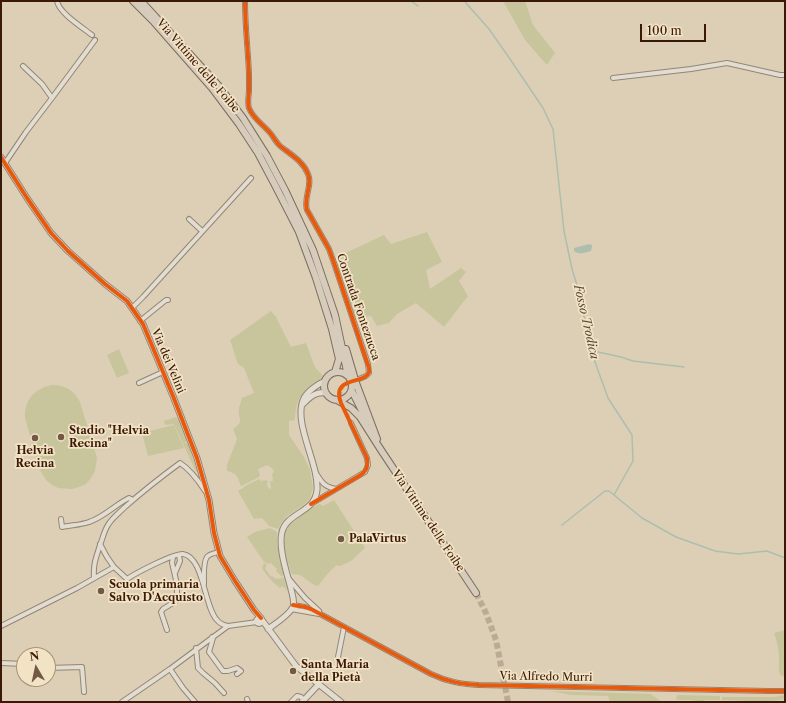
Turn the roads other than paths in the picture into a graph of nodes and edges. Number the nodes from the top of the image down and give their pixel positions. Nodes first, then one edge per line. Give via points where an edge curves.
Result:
1 (58, 1) edge
2 (133, 1) edge
3 (141, 1) edge
4 (245, 1) edge
5 (92, 35) dead end
6 (95, 40) dead end
7 (24, 66) dead end
8 (785, 75) edge
9 (613, 78) dead end
10 (52, 98) junction
11 (1, 157) edge
12 (5, 163) junction
13 (251, 178) dead end
14 (189, 219) dead end
15 (202, 232) junction
16 (168, 300) dead end
17 (132, 308) junction
18 (336, 315) junction
19 (140, 321) junction
20 (163, 372) junction
21 (335, 372) junction
22 (348, 376) junction
23 (359, 379) tunnel mouth
24 (325, 381) junction
25 (139, 383) dead end
26 (352, 390) junction
27 (326, 393) junction
28 (337, 400) junction
29 (302, 405) junction
30 (351, 423) tunnel mouth
31 (381, 450) junction
32 (315, 472) junction
33 (337, 489) junction
34 (208, 494) junction
35 (133, 500) junction
36 (311, 504) junction
37 (61, 519) dead end
38 (100, 544) junction
39 (219, 552) junction
40 (179, 555) junction
41 (173, 557) junction
42 (114, 567) junction
43 (175, 573) junction
44 (94, 578) junction
45 (288, 578) junction
46 (205, 590) junction
47 (476, 593) tunnel mouth
48 (292, 607) junction
49 (323, 615) junction
50 (258, 620) junction
51 (1, 626) edge
52 (228, 626) junction
53 (344, 626) junction
54 (268, 629) junction
55 (168, 630) dead end
56 (212, 637) junction
57 (196, 648) junction
58 (338, 657) dead end
59 (1, 663) edge
60 (16, 664) edge
61 (56, 668) edge
62 (170, 669) junction
63 (237, 674) dead end
64 (319, 684) junction
65 (785, 691) edge
66 (84, 692) dead end
67 (224, 694) dead end
68 (303, 701) edge
69 (122, 702) edge
70 (195, 702) edge
71 (291, 702) edge
72 (341, 702) edge

1 - 5 street via 65,14
2 - 21 main road, Via Vittime delle Foibe via 216,94 239,124 276,185 299,232 334,334 339,355
3 - 18 main road, Via Vittime delle Foibe via 218,85 267,156 304,230
4 - 23 street, Contrada Fontezucca via 249,107 254,117 276,142 303,166 308,174 310,185 306,207 334,262 368,364 369,373
6 - 10 street
7 - 10 street
8 - 9 street via 726,63
10 - 12 street
11 - 12 street, Via dei Velini
12 - 17 street, Via dei Velini via 51,233
13 - 15 street
14 - 15 street
15 - 17 street
16 - 19 street, Via dei Velini
17 - 19 street, Via dei Velini
18 - 22 main road, Via Vittime delle Foibe
18 - 31 main road via 356,383
19 - 20 street, Via dei Velini
20 - 25 street
20 - 34 street, Via dei Velini via 191,440
21 - 22 main road
21 - 24 main road
22 - 26 main road
24 - 27 main road
24 - 29 street via 307,394
26 - 28 main road via 346,398
26 - 31 main road, Via Vittime delle Foibe
27 - 28 main road
27 - 29 street via 312,395
28 - 31 main road, Via Vittime delle Foibe via 356,412
29 - 32 street via 301,415
30 - 33 street via 368,464 364,472
31 - 47 main road, Via Vittime delle Foibe
32 - 33 street via 322,483
32 - 36 street via 317,488
33 - 36 street
34 - 35 street via 180,462
34 - 39 street, Via dei Velini
35 - 37 street via 125,500 90,522 62,527
35 - 38 street via 113,518
36 - 45 street via 288,521 282,532 282,553
38 - 42 street
38 - 44 street via 95,557
39 - 46 street via 208,556 204,563
39 - 50 street, Via dei Velini
40 - 41 street
40 - 43 street via 180,561
40 - 46 street via 183,554 194,562
41 - 42 street via 127,579
41 - 43 street
42 - 44 street
43 - 55 street via 177,600 161,612
44 - 51 street
45 - 48 street
45 - 49 street
46 - 52 street via 215,618
48 - 49 street
48 - 54 street
49 - 53 street, Via Alfredo Murri
50 - 52 street
50 - 54 street, Via dei Velini
52 - 56 street
53 - 58 street
53 - 65 street, Via Alfredo Murri via 443,680 461,684
54 - 64 street, Via dei Velini via 296,666
56 - 57 street
56 - 63 street via 209,652 224,670 236,668 241,671
57 - 62 street
57 - 67 street via 198,668 216,683
59 - 60 street
61 - 66 street via 82,667
62 - 69 street
62 - 70 street
64 - 68 street
64 - 72 street, Via dei Velini
68 - 71 street via 297,696

